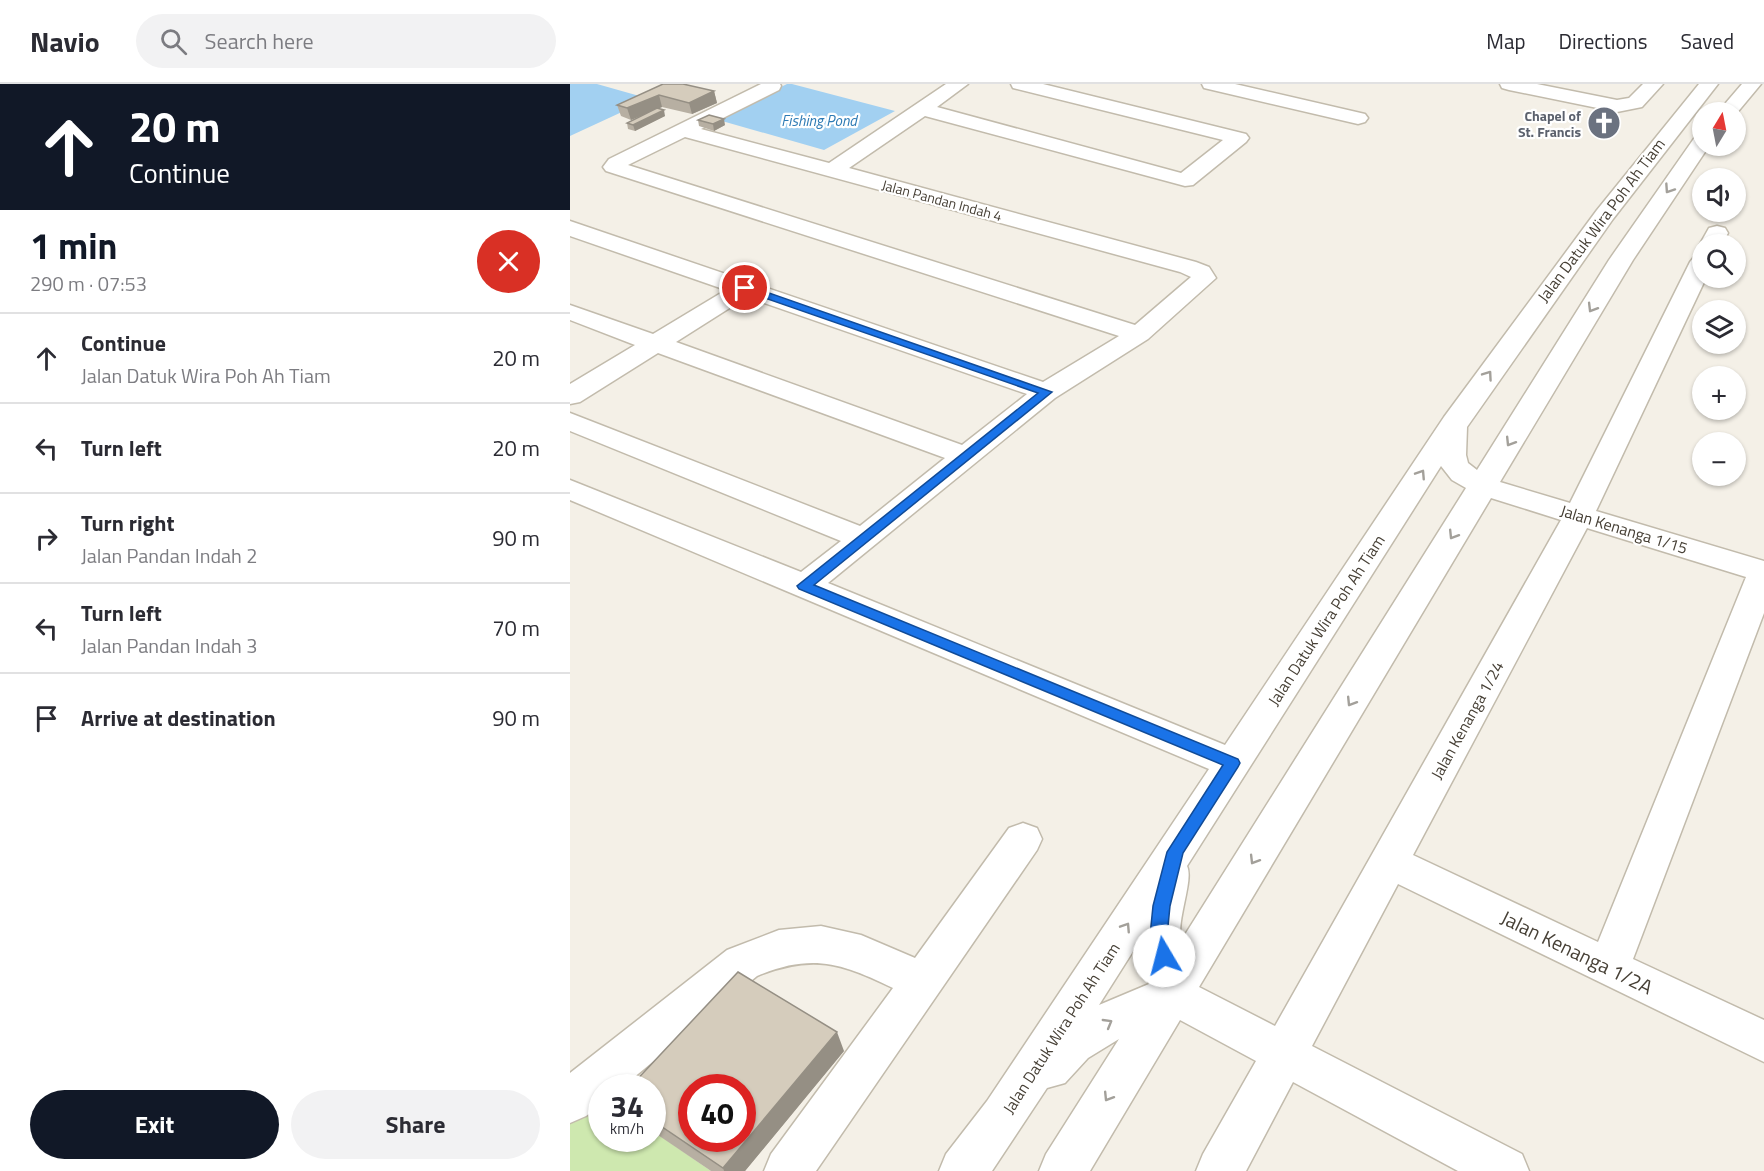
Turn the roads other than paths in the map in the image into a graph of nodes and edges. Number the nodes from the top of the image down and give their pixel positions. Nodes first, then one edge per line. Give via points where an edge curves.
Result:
1 (959, 84) edge
2 (1020, 84) edge
3 (1211, 84) edge
4 (1654, 84) edge
5 (1709, 84) edge
6 (1752, 84) edge
7 (1518, 85) edge
8 (772, 86) dead end
9 (1255, 94) junction
10 (1736, 102) edge
11 (1239, 106) dead end
12 (921, 109) junction
13 (1222, 118) dead end
14 (1358, 118) dead end
15 (683, 130) junction
16 (1206, 130) junction
17 (1667, 133) junction
18 (1692, 139) edge
19 (1692, 156) edge
20 (831, 171) junction
21 (570, 228) edge
22 (1692, 283) edge
23 (745, 288) junction
24 (570, 312) edge
25 (1139, 334) junction
26 (656, 342) junction
27 (1046, 392) junction
28 (570, 396) edge
29 (570, 421) edge
30 (1454, 423) junction
31 (965, 456) junction
32 (1483, 486) junction
33 (570, 489) edge
34 (1579, 515) junction
35 (862, 538) junction
36 (1764, 572) edge
37 (804, 586) junction
38 (1320, 629) junction
39 (1232, 763) junction
40 (1023, 839) dead end
41 (1175, 852) junction
42 (1389, 862) junction
43 (1609, 968) junction
44 (923, 982) junction
45 (1172, 994) junction
46 (1764, 1042) edge
47 (1284, 1054) junction
48 (570, 1101) edge
49 (1003, 1117) junction
50 (788, 1171) edge
51 (963, 1171) edge
52 (1063, 1171) edge
53 (1220, 1171) edge
54 (1505, 1171) edge

1 - 12 street
2 - 16 street
3 - 9 street
4 - 7 street via 1640,100 1627,106
5 - 17 street, Jalan Datuk Wira Poh Ah Tiam
6 - 10 street
8 - 15 street
9 - 11 street
9 - 14 street
12 - 16 street via 1185,180 1239,138
12 - 20 street
13 - 16 street
15 - 20 street, Jalan Pandan Indah 4
15 - 25 street via 613,167
17 - 18 street
30 -> 17 street, Jalan Datuk Wira Poh Ah Tiam via 1560,273
19 -> 32 street via 1621,260
20 - 25 street, Jalan Pandan Indah 4 via 1201,272 1204,278
21 - 23 street
22 - 34 street, Jalan Kenanga 1/24
23 - 26 street
23 - 27 street
24 - 26 street
25 - 27 street
26 - 28 street
26 - 31 street
27 - 31 street
29 - 35 street
30 - 32 street via 1451,457 1459,472
38 -> 30 street, Jalan Datuk Wira Poh Ah Tiam
31 - 35 street
32 - 34 street, Jalan Kenanga 1/15
32 - 38 street via 1451,487 1433,493 1418,506 1370,573
32 -> 45 street
33 - 37 street
34 - 36 street, Jalan Kenanga 1/15
34 - 42 street, Jalan Kenanga 1/24
35 - 37 street
36 - 43 street
37 - 39 street
38 - 39 street, Jalan Datuk Wira Poh Ah Tiam
39 - 41 street, Jalan Datuk Wira Poh Ah Tiam
40 - 44 street
41 - 45 street via 1159,936
49 -> 41 street, Jalan Datuk Wira Poh Ah Tiam
42 - 43 street, Jalan Kenanga 1/2A
42 - 47 street, Jalan Kenanga 1/24
43 - 46 street, Jalan Kenanga 1/2A
44 - 48 street via 861,953 821,944 779,948 742,963
44 - 50 street
45 - 47 street
49 -> 45 street via 1072,1044 1114,1019
45 -> 52 street
47 - 53 street, Jalan Kenanga 1/24
47 - 54 street
49 - 51 street, Jalan Datuk Wira Poh Ah Tiam

